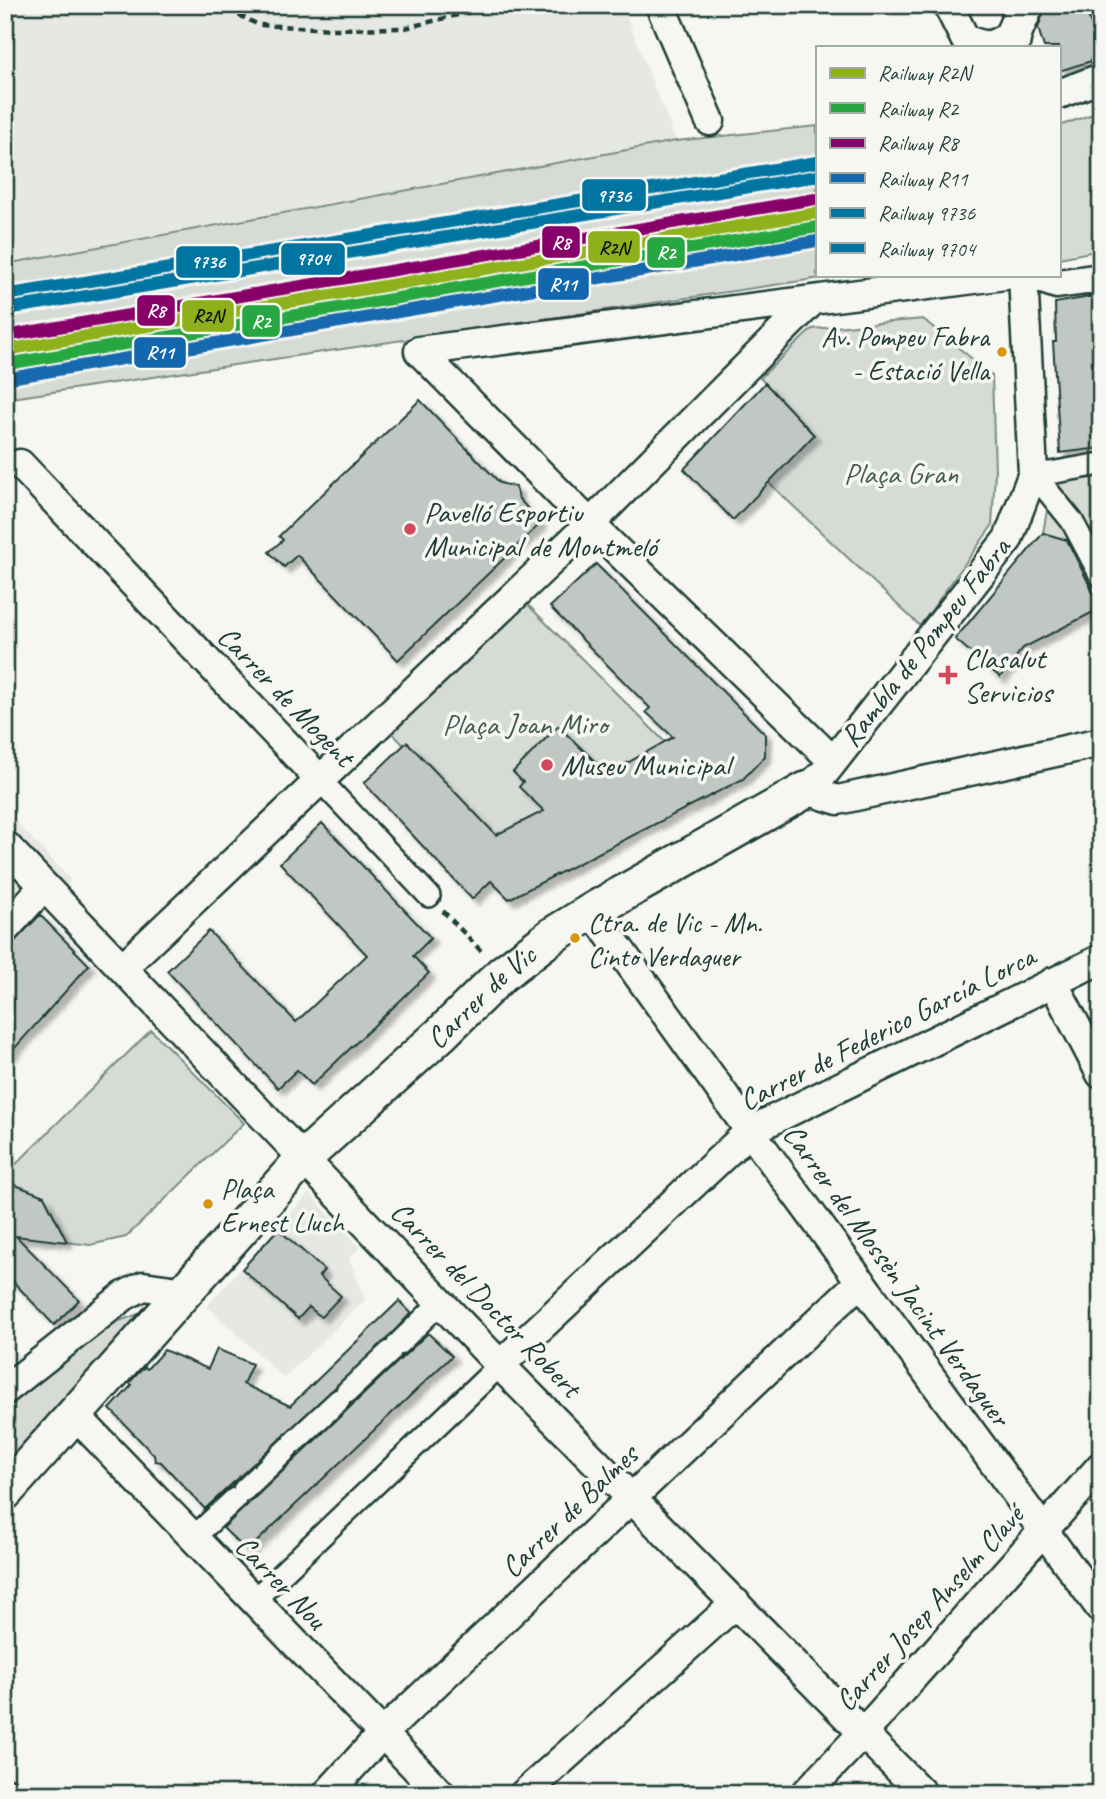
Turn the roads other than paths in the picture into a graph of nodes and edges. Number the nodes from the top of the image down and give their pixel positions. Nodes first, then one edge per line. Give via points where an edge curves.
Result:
1 (660, 5) edge
2 (948, 5) edge
3 (1017, 28) edge
4 (967, 43) edge
5 (992, 46) edge
6 (1101, 78) edge
7 (1060, 94) edge
8 (710, 121) dead end
9 (998, 276) edge
10 (1023, 276) edge
11 (1033, 276) edge
12 (1101, 278) edge
13 (811, 302) junction
14 (20, 464) dead end
15 (1101, 464) edge
16 (1033, 472) junction
17 (590, 524) junction
18 (1101, 576) edge
19 (1101, 743) edge
20 (833, 761) junction
21 (320, 780) junction
22 (806, 790) junction
23 (5, 845) edge
24 (44, 886) junction
25 (429, 896) road end
26 (592, 911) junction
27 (5, 929) edge
28 (1101, 959) edge
29 (123, 967) junction
30 (1053, 982) junction
31 (1101, 1074) edge
32 (750, 1131) junction
33 (305, 1157) junction
34 (861, 1282) junction
35 (186, 1292) junction
36 (441, 1302) junction
37 (500, 1365) junction
38 (9, 1380) edge
39 (75, 1415) junction
40 (1101, 1466) edge
41 (5, 1492) edge
42 (632, 1496) junction
43 (1043, 1530) junction
44 (193, 1538) junction
45 (253, 1601) junction
46 (736, 1603) junction
47 (1101, 1609) edge
48 (863, 1733) junction
49 (382, 1734) junction
50 (327, 1794) edge
51 (441, 1794) edge
52 (524, 1794) edge
53 (805, 1794) edge
54 (923, 1794) edge

1 - 8 street
2 - 4 street
3 - 5 street
6 - 7 street
9 - 13 street
10 - 16 street, Rambla de Pompeu Fabra
11 - 12 street via 1056,284
13 - 17 street
13 - 17 street via 419,351
14 - 21 street, Carrer de Mogent
15 - 16 street
16 - 18 street via 1072,520
16 - 20 street, Rambla de Pompeu Fabra via 1008,539
17 - 20 street
17 - 21 street
19 - 22 street via 838,800
20 - 22 street, Rambla de Pompeu Fabra
21 - 25 street, Carrer de Mogent
21 - 29 street
22 - 26 street, Carrer de Vic
23 - 24 street, Carrer del Doctor Robert
24 - 27 street
24 - 29 street, Carrer del Doctor Robert
26 - 32 street, Carrer del Mossèn Jacint Verdaguer
26 - 33 street, Carrer de Vic via 502,974
28 - 30 street, Carrer de Federico García Lorca
29 - 33 street, Carrer del Doctor Robert
30 - 31 street
30 - 32 street, Carrer de Federico García Lorca
32 - 34 street, Carrer del Mossèn Jacint Verdaguer
32 - 37 street, Carrer de Federico García Lorca
33 - 35 street, Carrer de Vic
33 - 36 street, Carrer del Doctor Robert
34 - 42 street, Carrer de Balmes
34 - 43 street, Carrer del Mossèn Jacint Verdaguer
35 - 38 street via 143,1286
35 - 39 street, Carrer de Vic
36 - 37 street, Carrer del Doctor Robert
36 - 44 street
37 - 42 street, Carrer del Doctor Robert
37 - 45 street, Carrer de Federico García Lorca
39 - 41 street, Carrer de Vic
39 - 44 street, Carrer Nou
40 - 43 street, Carrer Josep Anselm Clavé
42 - 46 street, Carrer del Doctor Robert
42 - 49 street, Carrer de Balmes
43 - 47 street, Carrer del Mossèn Jacint Verdaguer
43 - 48 street, Carrer Josep Anselm Clavé
44 - 45 street, Carrer Nou
45 - 49 street, Carrer Nou
46 - 48 street, Carrer del Doctor Robert
46 - 52 street
48 - 53 street, Carrer Josep Anselm Clavé
48 - 54 street, Carrer del Doctor Robert
49 - 50 street, Carrer de Balmes
49 - 51 street, Carrer Nou

